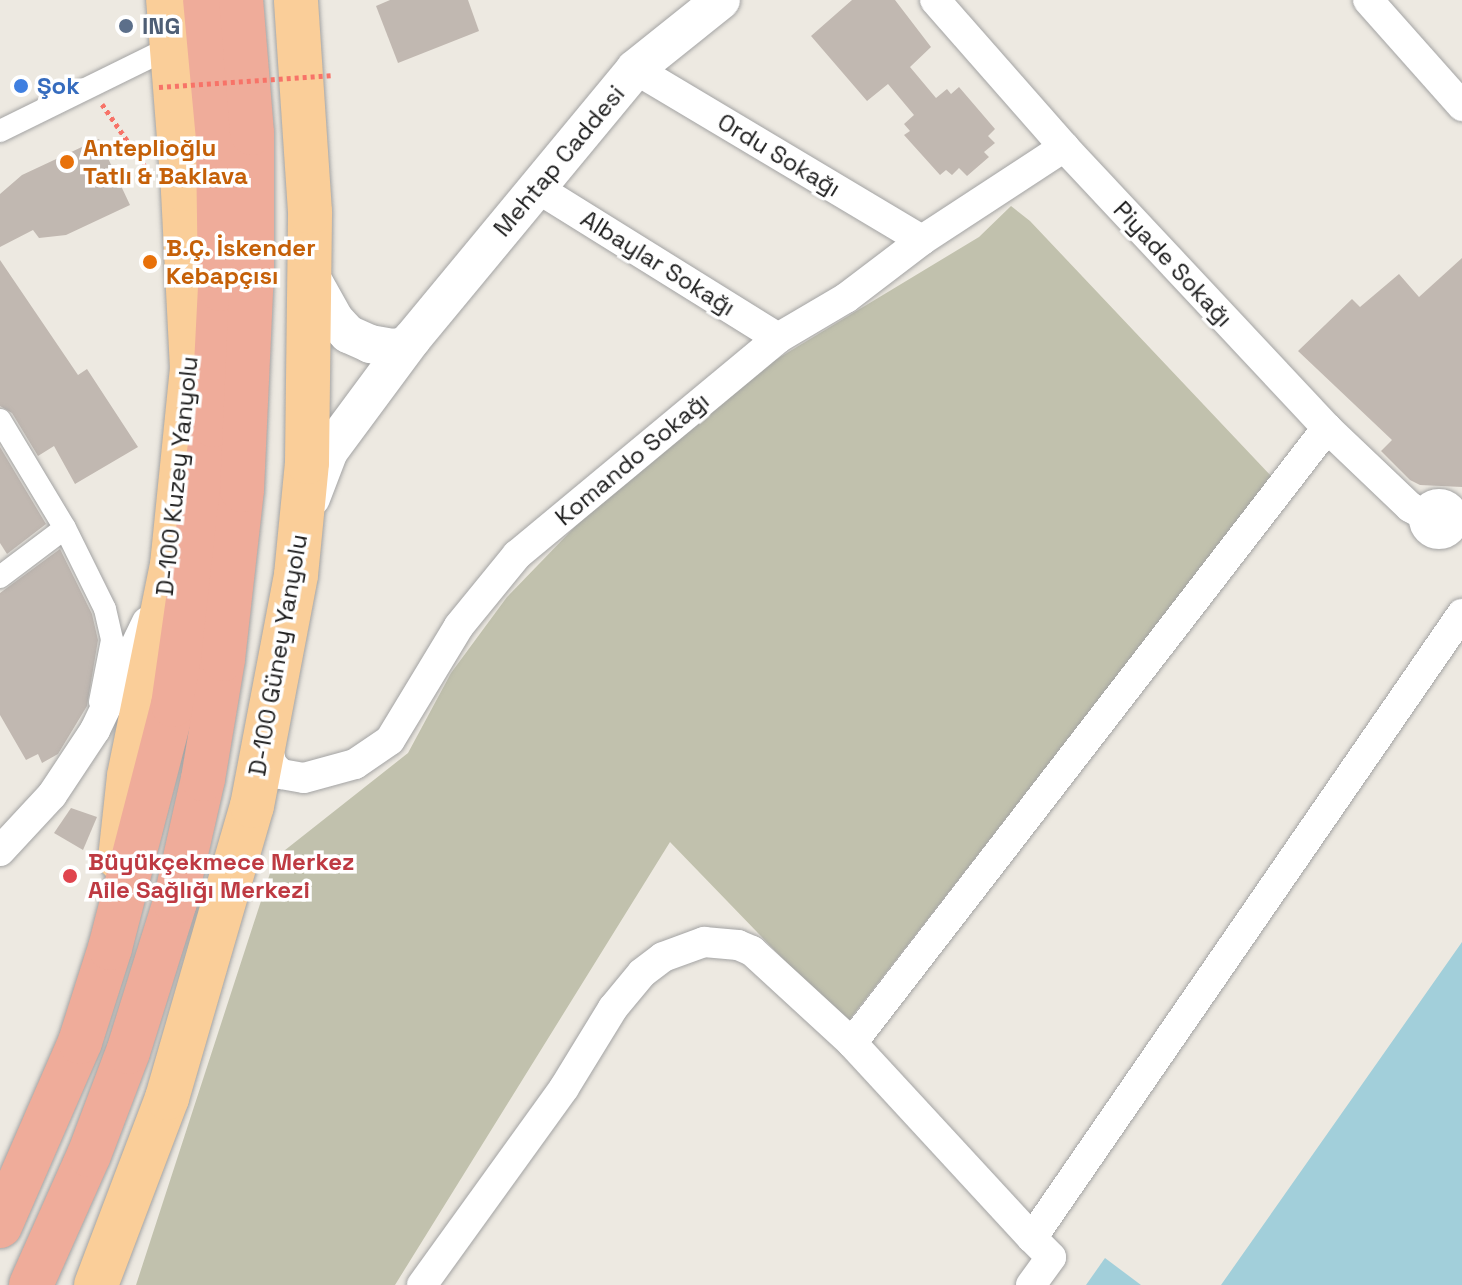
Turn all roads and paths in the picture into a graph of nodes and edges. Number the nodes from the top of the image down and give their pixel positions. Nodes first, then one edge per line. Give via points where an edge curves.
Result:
1 (168, 0) edge
2 (205, 0) edge
3 (241, 0) edge
4 (296, 0) edge
5 (721, 0) edge
6 (935, 0) edge
7 (1368, 0) edge
8 (165, 67) junction
9 (635, 69) junction
10 (335, 75) dead end
11 (90, 86) junction
12 (1462, 106) edge
13 (0, 131) edge
14 (1064, 147) junction
15 (154, 163) dead end
16 (537, 188) junction
17 (922, 240) junction
18 (307, 270) junction
19 (778, 338) junction
20 (412, 339) junction
21 (0, 420) edge
22 (1327, 428) junction
23 (1458, 525) edge
24 (65, 528) junction
25 (172, 565) junction
26 (296, 575) junction
27 (0, 577) edge
28 (1462, 614) edge
29 (95, 730) junction
30 (265, 739) junction
31 (0, 851) edge
32 (110, 948) junction
33 (80, 1042) junction
34 (852, 1043) junction
35 (0, 1172) edge
36 (0, 1226) edge
37 (1032, 1238) junction
38 (31, 1285) edge
39 (96, 1285) edge
40 (422, 1285) edge
41 (1031, 1285) edge

1 - 8 main road, D-100 Kuzey Yanyolu
2 - 32 highway via 218,139 220,289 213,425 173,705
3 - 38 highway via 252,133 252,268 242,490 223,659 203,779 170,917 128,1052
4 - 18 main road, D-100 Güney Yanyolu via 310,212
5 - 9 street, Mehtap Caddesi
6 - 14 street, Piyade Sokağı
7 - 12 street
8 - 10 path, bridge
8 - 11 street
8 - 25 main road, D-100 Kuzey Yanyolu via 183,189 192,369
9 - 16 street, Mehtap Caddesi
9 - 17 street, Ordu Sokağı
11 - 13 street
11 - 15 path via 146,169
14 - 17 street, Komando Sokağı
14 - 22 street, Piyade Sokağı
16 - 19 street, Albaylar Sokağı
16 - 20 street, Mehtap Caddesi
17 - 19 street, Komando Sokağı via 846,298
18 - 20 street via 348,334 393,348
18 - 26 main road, D-100 Güney Yanyolu via 307,462
19 - 30 street, Komando Sokağı via 517,555 459,626 390,740 355,764 304,778 281,774 272,765
20 - 26 street, Mehtap Caddesi via 329,451 315,483
21 - 24 street
22 - 23 street, Piyade Sokağı via 1410,507 1424,515 1444,504
22 - 34 street
24 - 27 street
24 - 29 street via 105,609 112,640
25 - 29 street
25 - 32 main road, D-100 Kuzey Yanyolu via 129,776
26 - 30 main road, D-100 Güney Yanyolu
28 - 37 street
29 - 31 street via 52,795
30 - 39 main road, D-100 Güney Yanyolu via 252,806 167,1098
32 - 33 highway
33 - 35 highway
33 - 36 highway
34 - 37 street
34 - 40 street via 752,951 704,942 663,957 613,1008 564,1088
37 - 41 street via 1051,1257

